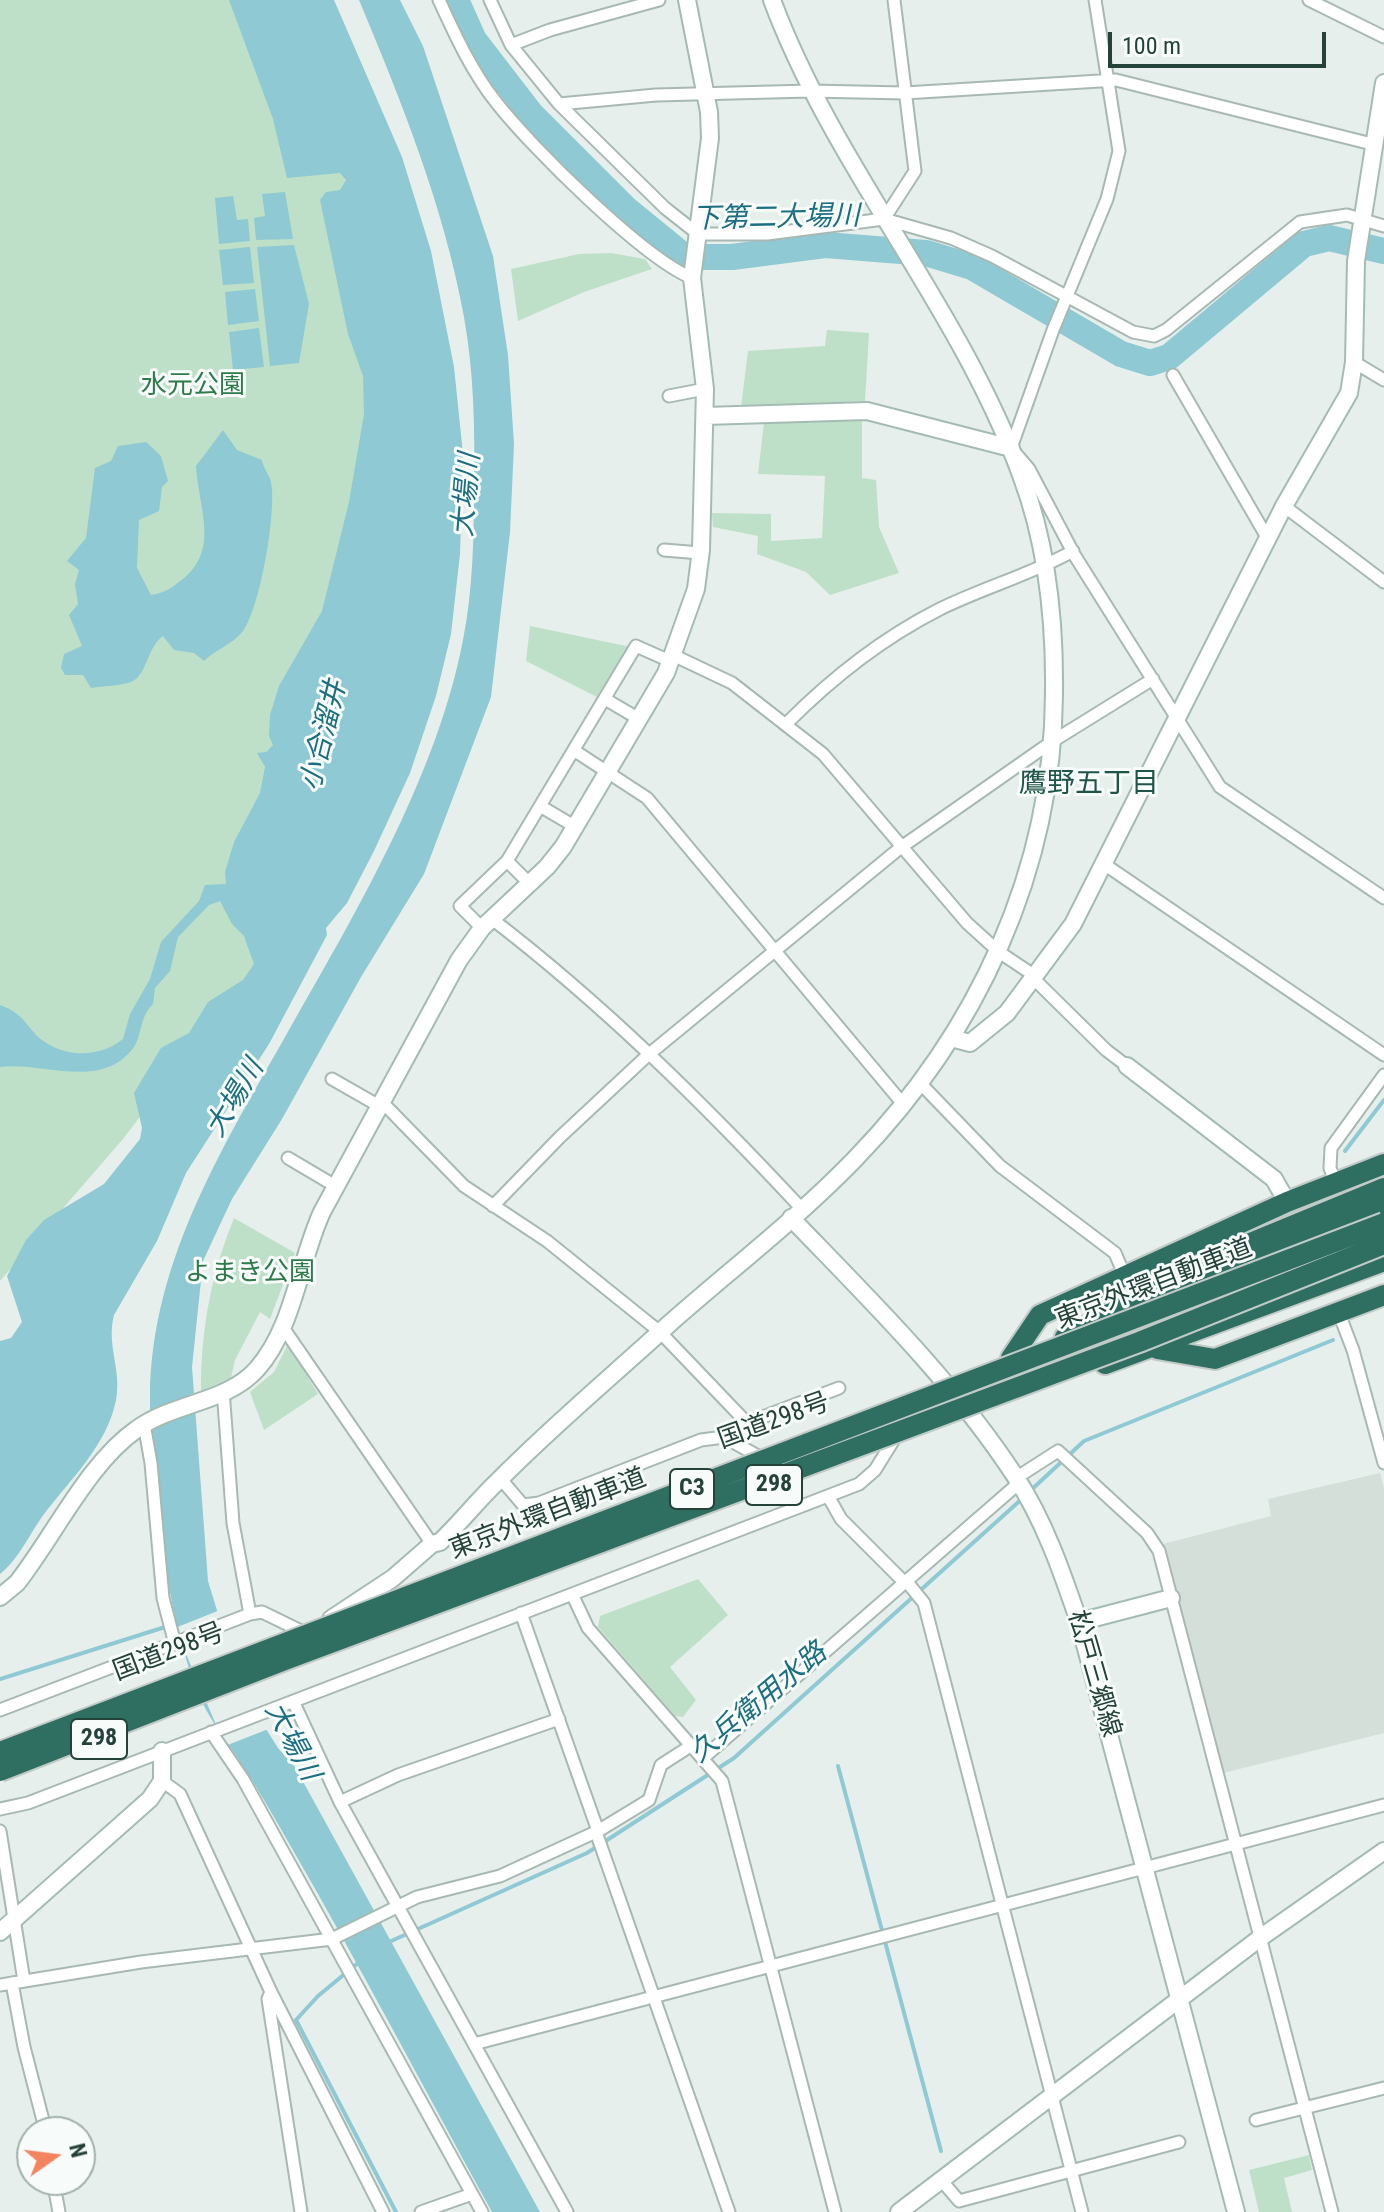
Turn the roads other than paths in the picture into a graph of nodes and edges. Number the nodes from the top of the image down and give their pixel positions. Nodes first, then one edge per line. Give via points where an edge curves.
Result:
1 (439, 0) edge
2 (490, 0) edge
3 (659, 0) edge
4 (687, 0) edge
5 (772, 0) edge
6 (894, 0) edge
7 (1095, 0) edge
8 (1309, 0) edge
9 (1384, 37) edge
10 (511, 45) junction
11 (1107, 79) junction
12 (1384, 83) edge
13 (810, 91) junction
14 (707, 93) junction
15 (905, 93) junction
16 (559, 104) junction
17 (1372, 144) junction
18 (884, 219) junction
19 (1362, 219) junction
20 (1384, 226) edge
21 (697, 237) junction
22 (693, 274) junction
23 (1066, 299) junction
24 (1354, 362) junction
25 (1173, 375) dead end
26 (1384, 380) edge
27 (705, 389) junction
28 (669, 396) dead end
29 (705, 416) junction
30 (1011, 448) junction
31 (1284, 506) junction
32 (1268, 539) junction
33 (664, 550) dead end
34 (1073, 551) junction
35 (700, 553) junction
36 (1044, 567) junction
37 (1384, 582) edge
38 (673, 659) junction
39 (1153, 679) junction
40 (605, 699) junction
41 (639, 719) junction
42 (1177, 720) junction
43 (787, 723) junction
44 (1053, 741) junction
45 (575, 751) junction
46 (607, 770) junction
47 (540, 806) junction
48 (574, 826) junction
49 (900, 848) junction
50 (507, 861) junction
51 (1104, 864) junction
52 (530, 884) junction
53 (1384, 898) edge
54 (487, 923) junction
55 (777, 950) junction
56 (999, 952) junction
57 (1034, 977) junction
58 (951, 1038) junction
59 (648, 1055) junction
60 (1384, 1055) edge
61 (1127, 1066) joint
62 (1384, 1075) edge
63 (332, 1079) dead end
64 (920, 1083) junction
65 (903, 1104) junction
66 (382, 1105) junction
67 (288, 1158) dead end
68 (1384, 1164) edge
69 (1335, 1181) junction
70 (337, 1187) junction
71 (1384, 1188) edge
72 (1287, 1202) junction
73 (493, 1206) junction
74 (1384, 1208) edge
75 (796, 1213) junction
76 (1384, 1223) edge
77 (1384, 1244) edge
78 (1384, 1261) edge
79 (1384, 1272) edge
80 (1124, 1274) junction
81 (1384, 1295) edge
82 (1282, 1300) junction
83 (1338, 1311) junction
84 (282, 1326) junction
85 (660, 1332) junction
86 (1065, 1337) junction
87 (1153, 1349) junction
88 (1011, 1358) junction
89 (945, 1385) junction
90 (839, 1388) dead end
91 (216, 1394) junction
92 (969, 1413) junction
93 (737, 1414) junction
94 (146, 1423) junction
95 (736, 1441) junction
96 (893, 1441) junction
97 (758, 1456) junction
98 (1384, 1463) edge
99 (500, 1478) junction
100 (1018, 1481) junction
101 (828, 1496) junction
102 (432, 1544) junction
103 (906, 1583) junction
104 (572, 1594) junction
105 (0, 1597) edge
106 (1171, 1598) junction
107 (521, 1613) junction
108 (250, 1614) junction
109 (330, 1619) junction
110 (1079, 1622) junction
111 (301, 1631) junction
112 (175, 1644) junction
113 (293, 1701) junction
114 (1, 1709) edge
115 (559, 1719) junction
116 (211, 1732) junction
117 (0, 1744) edge
118 (692, 1745) junction
119 (162, 1751) junction
120 (0, 1752) edge
121 (705, 1761) junction
122 (0, 1771) edge
123 (0, 1778) edge
124 (162, 1781) junction
125 (340, 1802) junction
126 (1384, 1805) edge
127 (0, 1809) edge
128 (0, 1828) edge
129 (597, 1832) junction
130 (1236, 1844) junction
131 (1384, 1851) edge
132 (1146, 1868) junction
133 (397, 1905) junction
134 (1004, 1906) junction
135 (6, 1927) edge
136 (335, 1938) junction
137 (1260, 1938) junction
138 (250, 1948) junction
139 (770, 1967) junction
140 (12, 1983) edge
141 (271, 1992) junction
142 (655, 1997) junction
143 (1180, 1999) junction
144 (474, 2044) junction
145 (1384, 2088) edge
146 (1054, 2095) junction
147 (1306, 2109) junction
148 (42, 2116) edge
149 (1256, 2120) dead end
150 (1179, 2142) dead end
151 (1073, 2171) junction
152 (942, 2181) junction
153 (472, 2194) junction
154 (426, 2211) edge
155 (301, 2212) edge
156 (383, 2212) edge
157 (482, 2212) edge
158 (567, 2212) edge
159 (729, 2212) edge
160 (835, 2212) edge
161 (899, 2212) edge
162 (1082, 2212) edge
163 (1236, 2212) edge
164 (1332, 2212) edge

1 - 22 street via 475,70 516,125 653,256
2 - 10 street
3 - 10 street
4 - 14 street
5 - 13 street
6 - 15 street
7 - 11 street
8 - 9 street
10 - 16 street
11 - 15 street
11 - 17 street
11 - 23 street via 1119,151 1107,199
12 - 17 street
13 - 14 street
13 - 15 street
13 - 18 street
14 - 16 street
14 - 21 street via 710,138
15 - 18 street via 915,171
16 - 21 street
17 - 19 street
18 - 21 street
18 - 23 street via 951,238 1023,271
18 - 30 street via 973,366
19 - 20 street
19 - 23 street via 1338,216 1293,226 1154,336 1133,332
19 - 24 street
21 - 22 street
22 - 27 street
23 - 30 street
24 - 26 street
24 - 31 street via 1349,393
25 - 32 street
27 - 28 street
27 - 29 street
29 - 30 street via 867,411
29 - 35 street
30 - 34 street via 1029,469
30 - 36 street
31 - 32 street
31 - 37 street
32 - 42 street
33 - 35 street
34 - 36 street
34 - 39 street
35 - 38 street via 696,589
36 - 43 street via 940,609 853,661
36 - 44 street via 1054,668
38 - 40 street via 636,646
38 - 41 street
38 - 43 street via 732,683
39 - 42 street
39 - 44 street
40 - 41 street
40 - 45 street
41 - 46 street
42 - 51 street
42 - 53 street via 1220,787
43 - 49 street via 823,754
44 - 49 street
44 - 56 street via 1037,842
45 - 46 street
45 - 47 street
46 - 48 street
46 - 55 street via 647,798
47 - 48 street
47 - 50 street
48 - 52 street
49 - 55 street
49 - 56 street
50 - 52 street
50 - 54 street via 460,906
51 - 57 street via 1073,924
51 - 60 street
52 - 54 street
54 - 59 street via 568,977
54 - 66 street via 436,998
55 - 59 street
55 - 65 street
56 - 57 street
56 - 58 street
57 - 58 street via 1007,1013 970,1043
57 - 61 street
58 - 64 street
59 - 73 street
59 - 75 street
61 - 72 street via 1274,1179
62 - 69 street via 1331,1148
63 - 66 street
64 - 65 street
64 - 80 street via 1000,1166 1115,1253
65 - 75 street via 853,1161
66 - 70 street
66 - 73 street via 464,1186
67 - 70 street
68 - 69 highway
69 - 72 highway
70 - 84 street via 309,1240
71 - 86 highway, 298 via 1231,1251
72 - 80 highway
73 - 85 street via 547,1241
74 - 86 highway, 国道298号 / 298
75 - 85 street
75 - 89 street, 松戸三郷線
76 - 120 highway, 東京外環自動車道 / C3, bridge
77 - 122 highway, 東京外環自動車道 / C3, bridge via 1139,1342
78 - 82 highway, 298
79 - 82 highway, 298
80 - 88 highway via 1040,1315
81 - 83 highway, 298
82 - 87 highway, 298
83 - 87 highway, 298 via 1215,1359
83 - 98 street
84 - 91 street via 259,1367
84 - 102 street
85 - 93 street
85 - 99 street
86 - 88 highway, 国道298号 / 298
87 - 92 highway, 298
88 - 89 highway, 国道298号 / 298
89 - 92 street, 松戸三郷線
89 - 97 highway, 国道298号 / 298
90 - 93 street via 747,1423
91 - 94 street
91 - 108 street
92 - 96 highway, 298
92 - 100 street, 松戸三郷線
93 - 95 street
94 - 105 street via 101,1466 36,1559
94 - 112 street via 163,1598
95 - 97 street
95 - 99 street via 701,1440 539,1503 523,1505
96 - 101 street via 865,1480
96 - 123 highway, 298
97 - 109 highway, 国道298号 / 298
99 - 102 street via 440,1542
100 - 103 street
100 - 106 street via 1061,1453 1153,1540
100 - 110 street, 松戸三郷線
101 - 103 street via 841,1519
101 - 104 street
102 - 109 street via 393,1578
103 - 121 street
103 - 134 street via 921,1598
104 - 107 street
104 - 118 street via 593,1634
106 - 110 street
106 - 130 street
107 - 113 street
107 - 115 street
108 - 111 street via 262,1612
108 - 112 street
109 - 111 highway, 国道298号 / 298
110 - 132 street, 松戸三郷線
111 - 117 highway, 国道298号 / 298, bridge
112 - 114 street
113 - 116 street
113 - 125 street
115 - 125 street via 398,1775
115 - 129 street
116 - 119 street
116 - 136 street
118 - 121 street
118 - 129 street via 661,1765 649,1800
119 - 124 street
119 - 127 street
121 - 139 street via 719,1777
124 - 135 street via 150,1799
124 - 138 street via 180,1794
125 - 133 street
126 - 130 street
127 - 128 street
128 - 135 street
129 - 133 street via 500,1876
129 - 142 street
130 - 132 street
130 - 137 street
131 - 137 street
132 - 134 street
132 - 143 street, 松戸三郷線
133 - 136 street
133 - 144 street
134 - 139 street
134 - 146 street
135 - 140 street
136 - 138 street
136 - 153 street
137 - 143 street
137 - 147 street
138 - 140 street
138 - 141 street
139 - 142 street
139 - 160 street
140 - 148 street
141 - 155 street
141 - 156 street
142 - 144 street
142 - 159 street
143 - 146 street
143 - 163 street, 松戸三郷線
144 - 158 street
145 - 147 street
146 - 151 street
146 - 152 street
147 - 149 street
147 - 164 street
150 - 151 street
151 - 152 street via 959,2201
151 - 162 street
152 - 161 street
153 - 154 street
153 - 157 street

